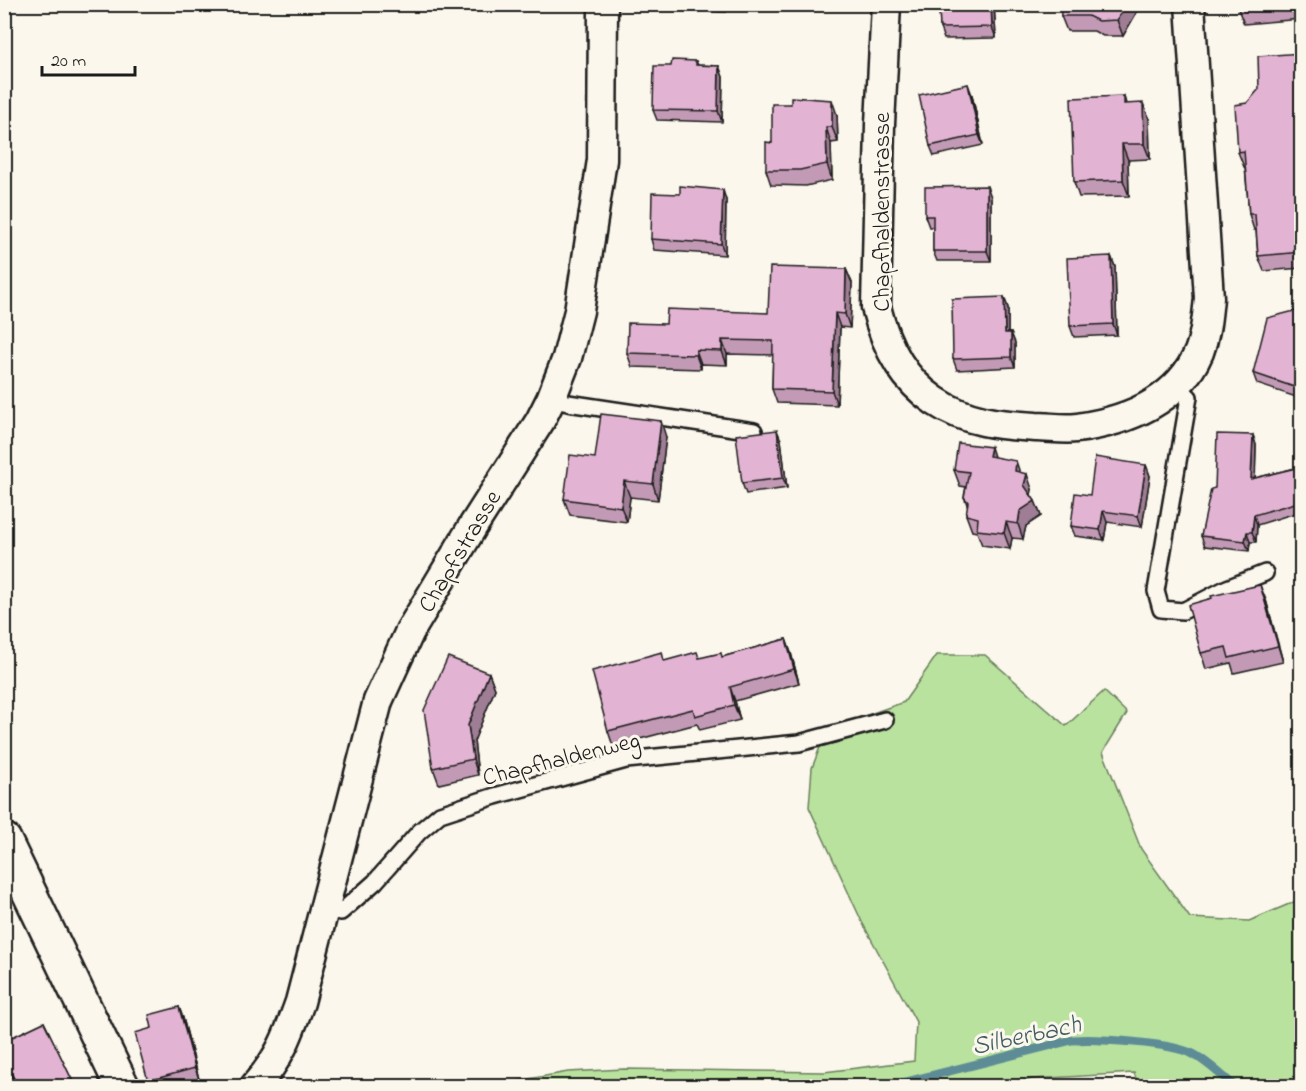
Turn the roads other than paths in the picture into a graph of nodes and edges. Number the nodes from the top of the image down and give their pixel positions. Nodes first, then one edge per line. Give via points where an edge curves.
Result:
1 (603, 4) edge
2 (886, 4) edge
3 (1190, 4) edge
4 (1177, 386) junction
5 (551, 399) junction
6 (754, 431) edge
7 (1265, 573) dead end
8 (885, 720) dead end
9 (4, 840) edge
10 (324, 909) junction
11 (122, 1086) edge
12 (255, 1086) edge

1 - 5 street, Chapfstrasse via 602,160 579,311
2 - 4 street, Chapfhaldenstrasse via 876,307 891,351 909,378 935,401 968,418 999,425 1075,429 1134,414
3 - 4 street, Chapfhaldenstrasse via 1209,298 1199,351
4 - 7 lane via 1189,397 1156,591 1161,609 1183,611
5 - 6 lane
5 - 10 street, Chapfstrasse via 410,632 378,701
8 - 10 lane, Chapfhaldenweg via 799,743 626,760 440,814 375,882 340,912
9 - 11 street
10 - 12 street, Chapfstrasse via 287,1037 272,1066

